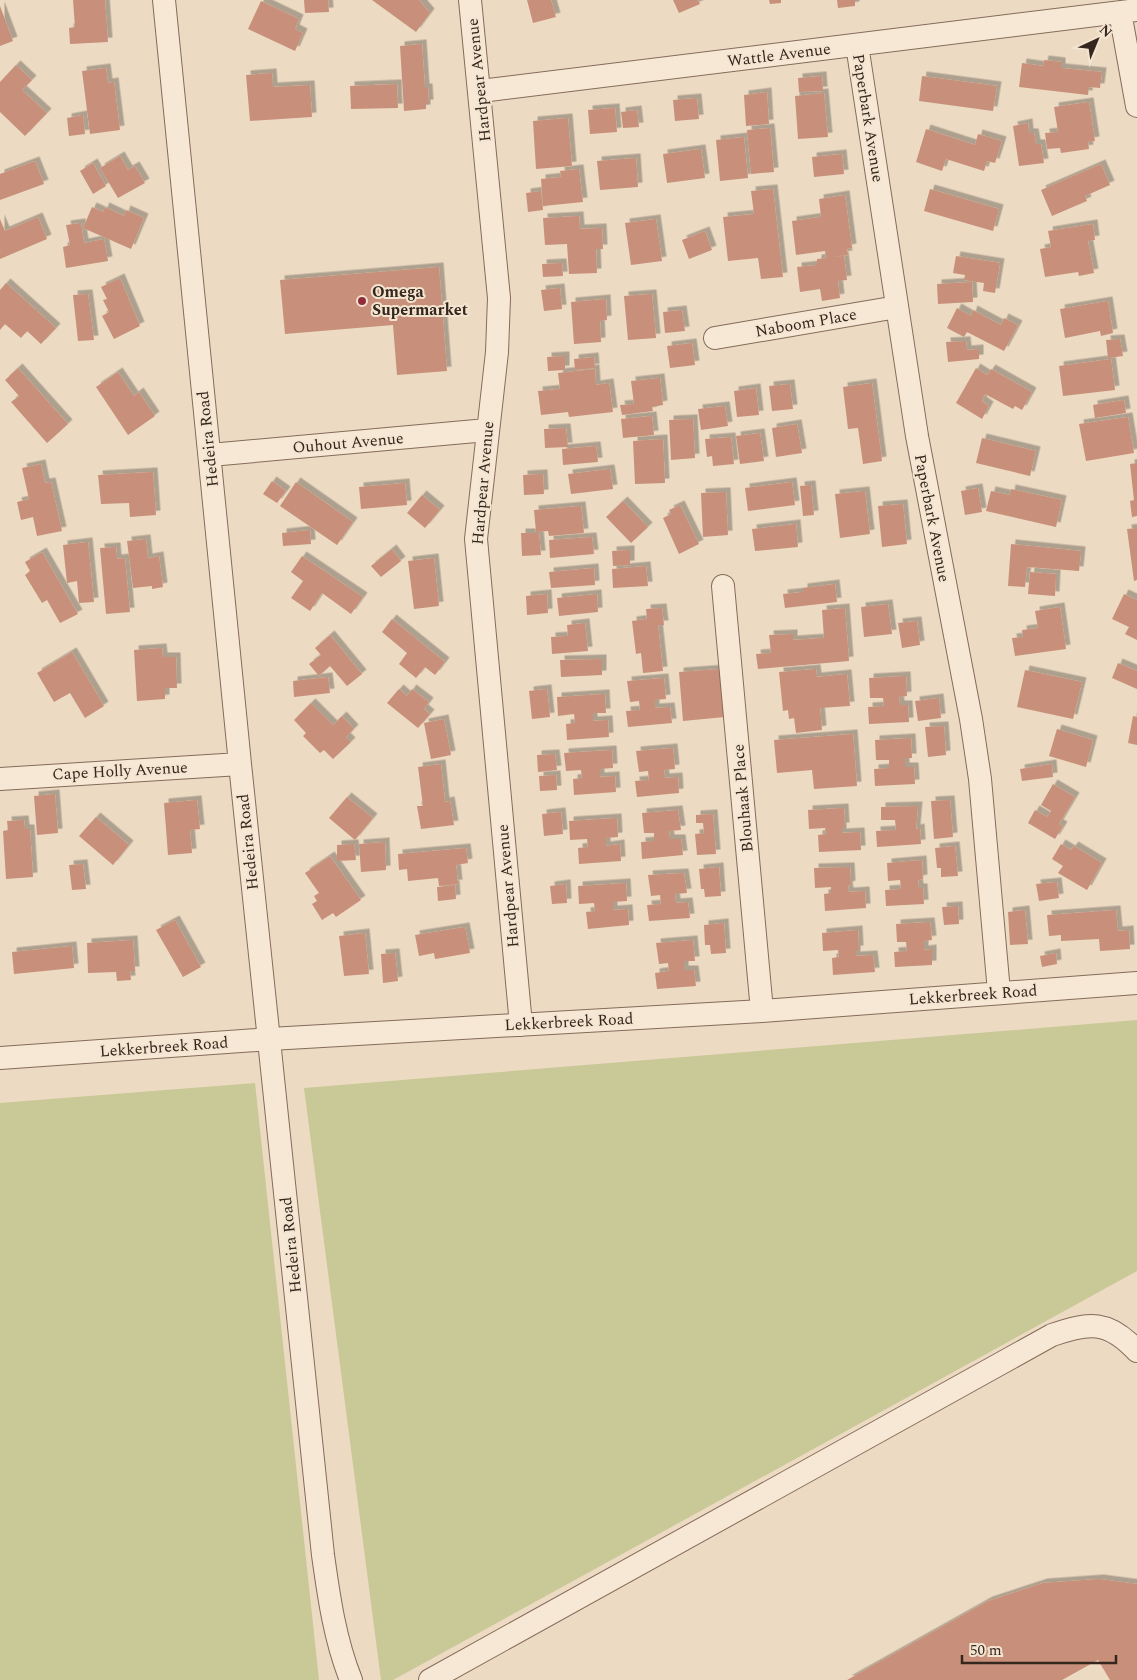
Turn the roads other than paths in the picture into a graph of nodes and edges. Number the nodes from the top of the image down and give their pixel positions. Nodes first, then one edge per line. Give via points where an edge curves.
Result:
1 (164, 0) edge
2 (470, 0) edge
3 (1128, 11) edge
4 (857, 45) junction
5 (480, 91) junction
6 (1137, 106) edge
7 (897, 307) junction
8 (715, 338) dead end
9 (487, 430) junction
10 (210, 455) junction
11 (723, 586) dead end
12 (240, 764) junction
13 (0, 778) edge
14 (1137, 983) edge
15 (999, 992) junction
16 (762, 1011) junction
17 (521, 1025) junction
18 (270, 1040) junction
19 (0, 1058) edge
20 (1137, 1351) edge
21 (351, 1680) edge
22 (430, 1680) edge

1 - 10 street, Hedeira Road
2 - 5 street, Hardpear Avenue
3 - 4 street, Wattle Avenue
3 - 6 street
4 - 5 street, Wattle Avenue
4 - 7 street, Paperbark Avenue
5 - 9 street, Hardpear Avenue via 499,298 497,352
7 - 8 street, Naboom Place
7 - 15 street, Paperbark Avenue via 916,436 971,719 980,780
9 - 10 street, Ouhout Avenue
9 - 17 street, Hardpear Avenue via 476,539
10 - 12 street, Hedeira Road
11 - 16 street, Blouhaak Place
12 - 13 street, Cape Holly Avenue
12 - 18 street, Hedeira Road
14 - 15 street, Lekkerbreek Road
15 - 16 street, Lekkerbreek Road
16 - 17 street, Lekkerbreek Road
17 - 18 street, Lekkerbreek Road
18 - 19 street, Lekkerbreek Road
18 - 21 street, Hedeira Road via 323,1555 340,1654
20 - 22 street via 1125,1338 1101,1326 1079,1326 1052,1335

